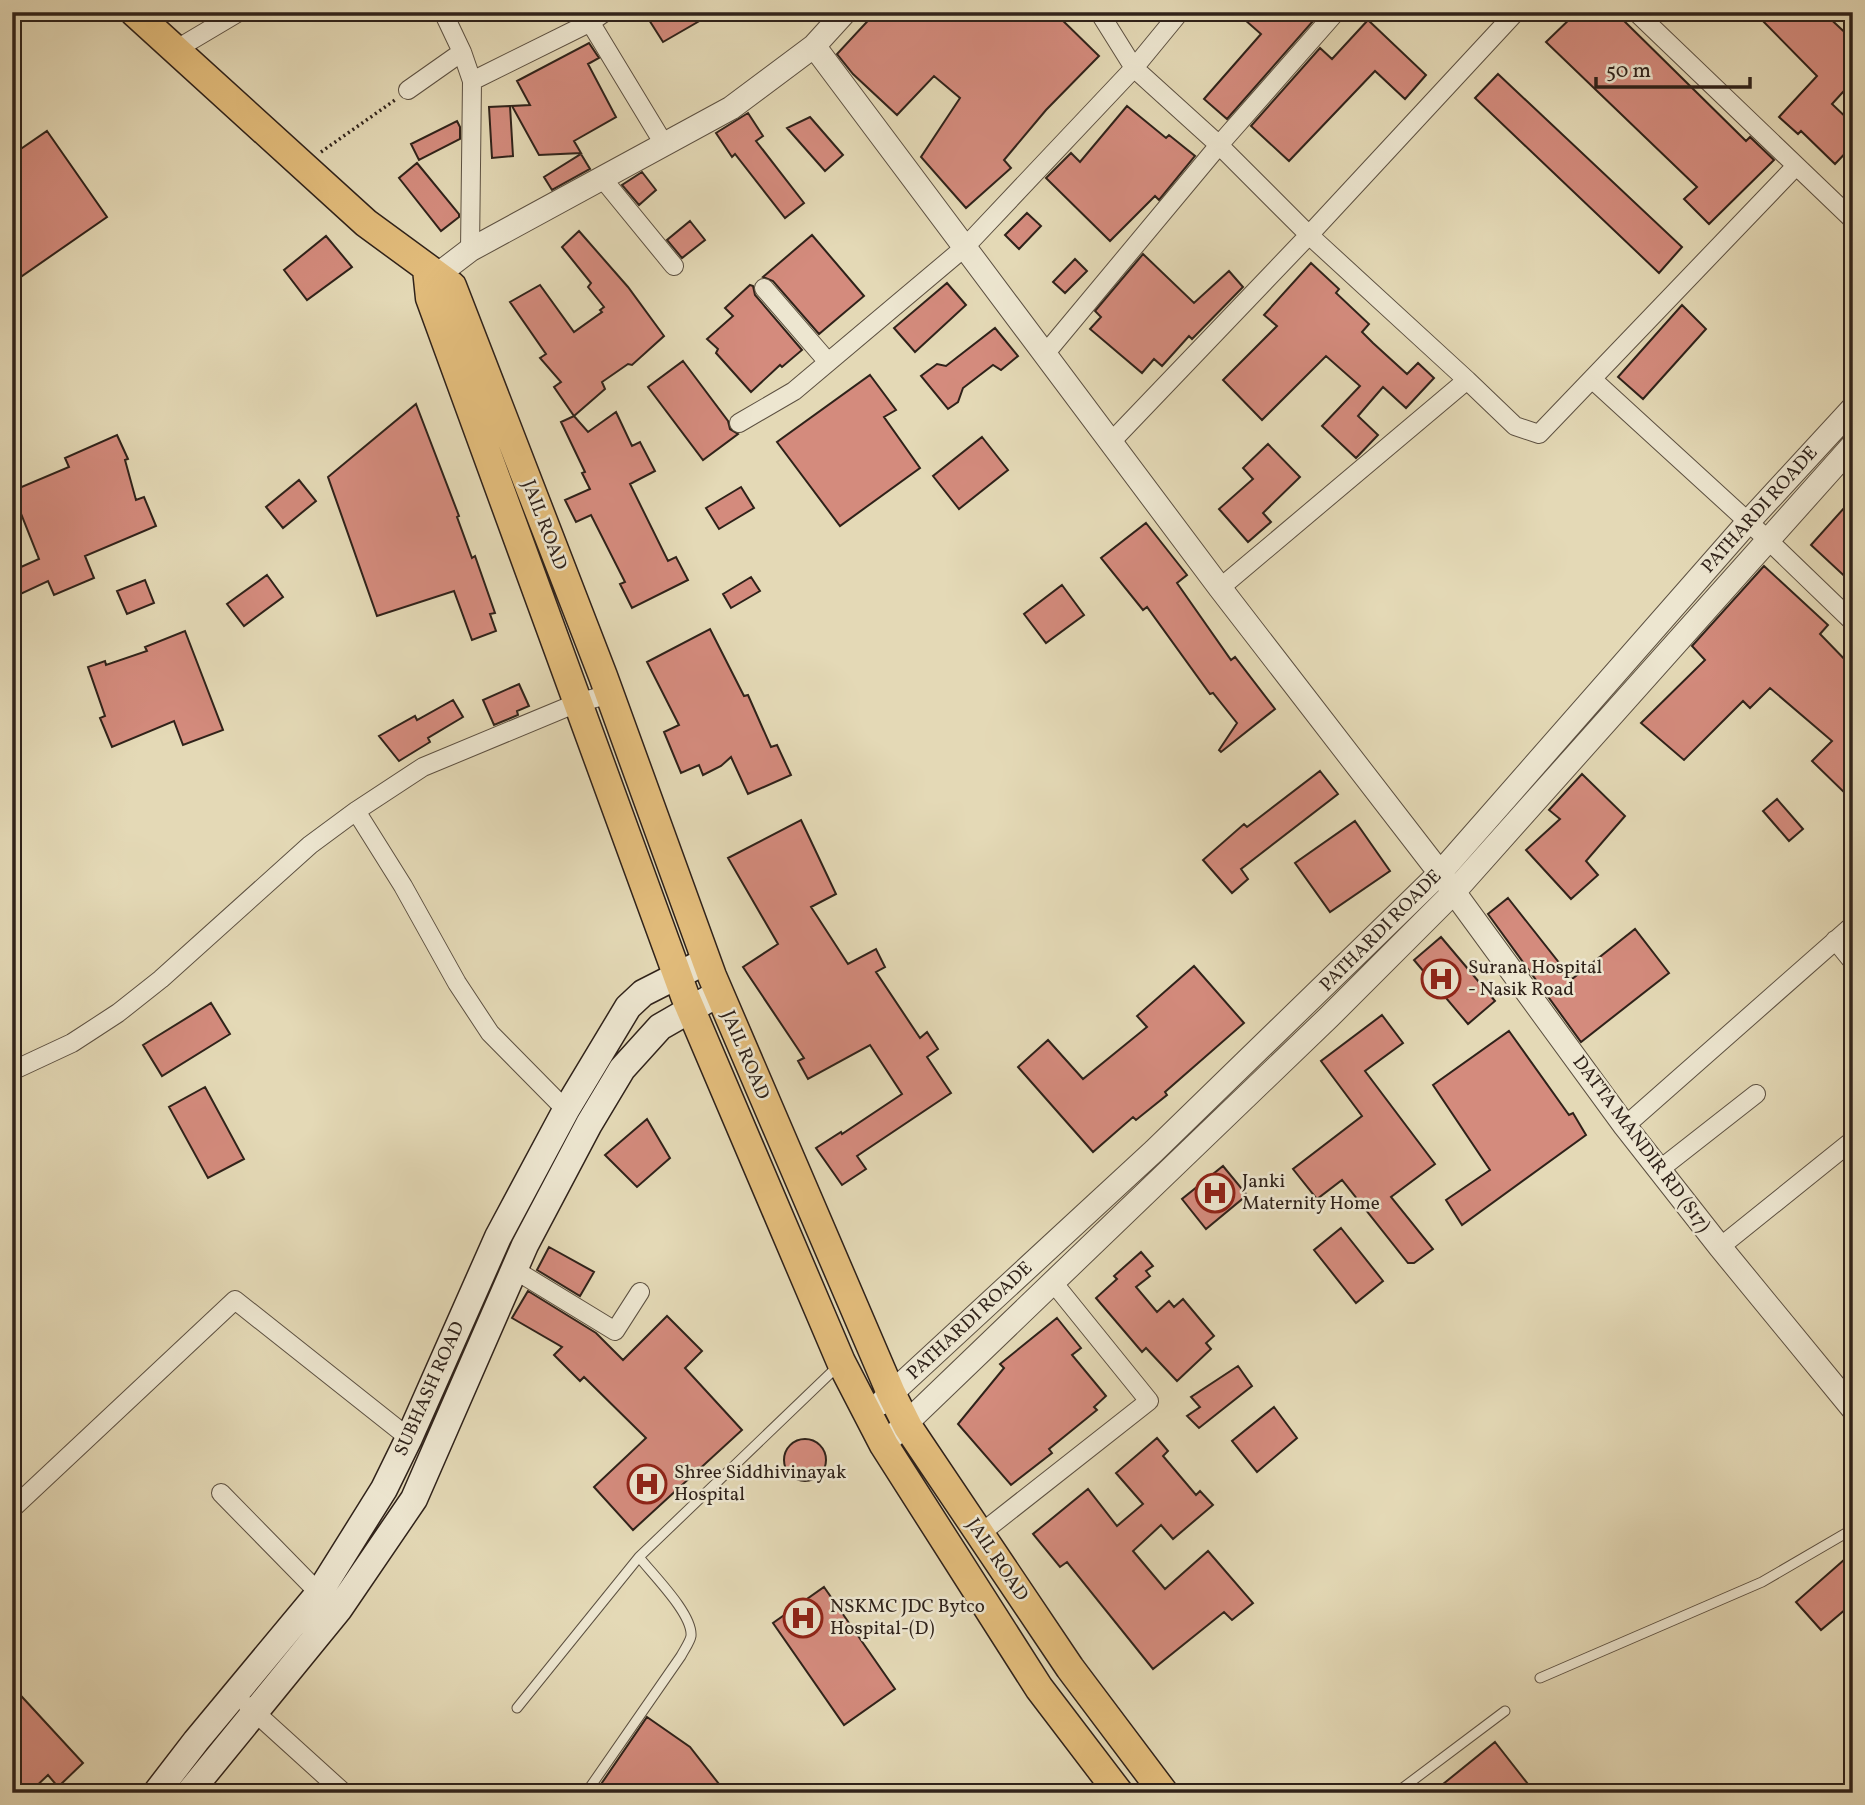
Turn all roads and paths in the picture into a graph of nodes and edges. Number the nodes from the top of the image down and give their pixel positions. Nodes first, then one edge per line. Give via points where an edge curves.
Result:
1 (134, 12) edge
2 (239, 12) edge
3 (443, 12) edge
4 (845, 12) edge
5 (1099, 12) edge
6 (1180, 12) edge
7 (1336, 12) edge
8 (1516, 12) edge
9 (1636, 12) edge
10 (1848, 12) edge
11 (593, 16) edge
12 (1853, 17) edge
13 (814, 46) junction
14 (175, 50) junction
15 (462, 52) junction
16 (1133, 68) junction
17 (472, 80) junction
18 (408, 90) joint
19 (664, 144) junction
20 (1219, 145) junction
21 (302, 165) junction
22 (1796, 166) junction
23 (602, 178) junction
24 (1853, 220) edge
25 (1309, 235) junction
26 (965, 247) junction
27 (470, 250) junction
28 (674, 266) dead end
29 (430, 275) junction
30 (764, 288) dead end
31 (1045, 354) junction
32 (828, 362) junction
33 (1591, 379) junction
34 (1467, 380) junction
35 (1853, 408) edge
36 (739, 424) dead end
37 (1111, 442) junction
38 (1853, 444) edge
39 (537, 506) junction
40 (509, 515) junction
41 (1748, 522) junction
42 (1768, 540) junction
43 (1220, 588) junction
44 (1853, 622) edge
45 (610, 694) junction
46 (577, 703) junction
47 (356, 811) junction
48 (1440, 873) junction
49 (1454, 892) junction
50 (1853, 925) edge
51 (1835, 940) junction
52 (706, 961) junction
53 (1853, 962) edge
54 (678, 976) junction
55 (719, 993) junction
56 (690, 1009) junction
57 (12, 1071) edge
58 (1756, 1094) dead end
59 (566, 1110) junction
60 (1625, 1126) junction
61 (1853, 1140) edge
62 (1659, 1170) junction
63 (1720, 1247) junction
64 (515, 1270) junction
65 (1052, 1281) junction
66 (640, 1292) dead end
67 (841, 1362) junction
68 (891, 1393) junction
69 (1853, 1409) edge
70 (868, 1414) junction
71 (906, 1423) junction
72 (409, 1438) junction
73 (884, 1445) junction
74 (221, 1493) dead end
75 (12, 1509) edge
76 (1853, 1529) edge
77 (980, 1534) junction
78 (639, 1557) junction
79 (318, 1593) junction
80 (1540, 1678) dead end
81 (244, 1703) junction
82 (517, 1708) dead end
83 (1505, 1711) dead end
84 (156, 1793) edge
85 (189, 1793) edge
86 (344, 1793) edge
87 (586, 1793) edge
88 (1119, 1793) edge
89 (1164, 1793) edge
90 (1396, 1793) edge

1 - 14 main road, JAIL ROAD
2 - 14 street
3 - 15 street
4 - 13 street
5 - 16 street
6 - 16 street
7 - 20 street
8 - 25 street
9 - 22 street
10 - 12 street
11 - 17 street
11 - 19 street
13 - 19 street via 731,108
13 - 26 street, DATTA MANDIR RD (S17)
14 - 21 main road, JAIL ROAD
15 - 17 street
15 - 18 street
16 - 20 street
16 - 26 street
17 - 27 street
18 - 21 path
19 - 23 street
20 - 25 street
20 - 31 street
21 - 29 main road, JAIL ROAD
22 - 24 street
22 - 33 street
23 - 27 street
23 - 28 street
25 - 34 street
25 - 37 street
26 - 31 street, DATTA MANDIR RD (S17)
26 - 32 street
27 - 29 street
29 - 39 main road, JAIL ROAD via 452,286
29 - 40 main road, JAIL ROAD via 430,298
30 - 32 street
31 - 37 street, DATTA MANDIR RD (S17)
32 - 36 street via 794,391
33 - 34 street via 1539,434 1516,426
33 - 41 street
34 - 43 street
35 - 41 street, PATHARDI ROADE
37 - 43 street, DATTA MANDIR RD (S17)
38 - 42 street
39 - 40 main road
39 - 45 main road, JAIL ROAD
40 - 46 main road, JAIL ROAD
41 - 42 street
41 - 48 street, PATHARDI ROADE
42 - 44 street
42 - 49 street
43 - 48 street, DATTA MANDIR RD (S17)
45 - 46 street
45 - 52 main road, JAIL ROAD
46 - 47 street via 424,767
46 - 54 main road, JAIL ROAD
47 - 57 street via 310,845 118,1013 72,1043
47 - 59 street via 490,1033
48 - 49 street, DATTA MANDIR RD (S17)
48 - 68 street, PATHARDI ROADE via 1154,1151
49 - 60 street, DATTA MANDIR RD (S17)
49 - 65 street
50 - 51 street
51 - 53 street
51 - 60 street
52 - 54 main road, SUBHASH ROAD
52 - 55 main road, JAIL ROAD
54 - 56 main road, JAIL ROAD
54 - 59 main road, SUBHASH ROAD via 628,1006
55 - 56 main road, SUBHASH ROAD
55 - 68 main road, JAIL ROAD
56 - 64 main road, SUBHASH ROAD via 660,1027 622,1069
56 - 67 main road, JAIL ROAD
58 - 62 street
59 - 72 main road, SUBHASH ROAD via 498,1237
60 - 62 street, DATTA MANDIR RD (S17)
61 - 63 street
62 - 63 street, DATTA MANDIR RD (S17)
63 - 69 street, DATTA MANDIR RD (S17)
64 - 66 street via 615,1331
64 - 81 main road, SUBHASH ROAD via 414,1499 339,1609
65 - 71 street
65 - 77 street via 1149,1401
67 - 70 main road, JAIL ROAD
67 - 78 lane
68 - 70 street, PATHARDI ROADE
68 - 71 main road, JAIL ROAD
70 - 73 main road, JAIL ROAD
71 - 73 street
71 - 77 main road, JAIL ROAD
72 - 75 street via 235,1300
72 - 79 main road, SUBHASH ROAD via 384,1489
73 - 88 main road, JAIL ROAD via 1039,1688
74 - 79 street
76 - 80 lane via 1762,1582
77 - 89 main road, JAIL ROAD via 1070,1668
78 - 82 lane
78 - 87 lane via 690,1623 691,1637
79 - 81 main road, SUBHASH ROAD
81 - 84 main road, SUBHASH ROAD
81 - 85 main road, SUBHASH ROAD
81 - 86 street
83 - 90 lane

